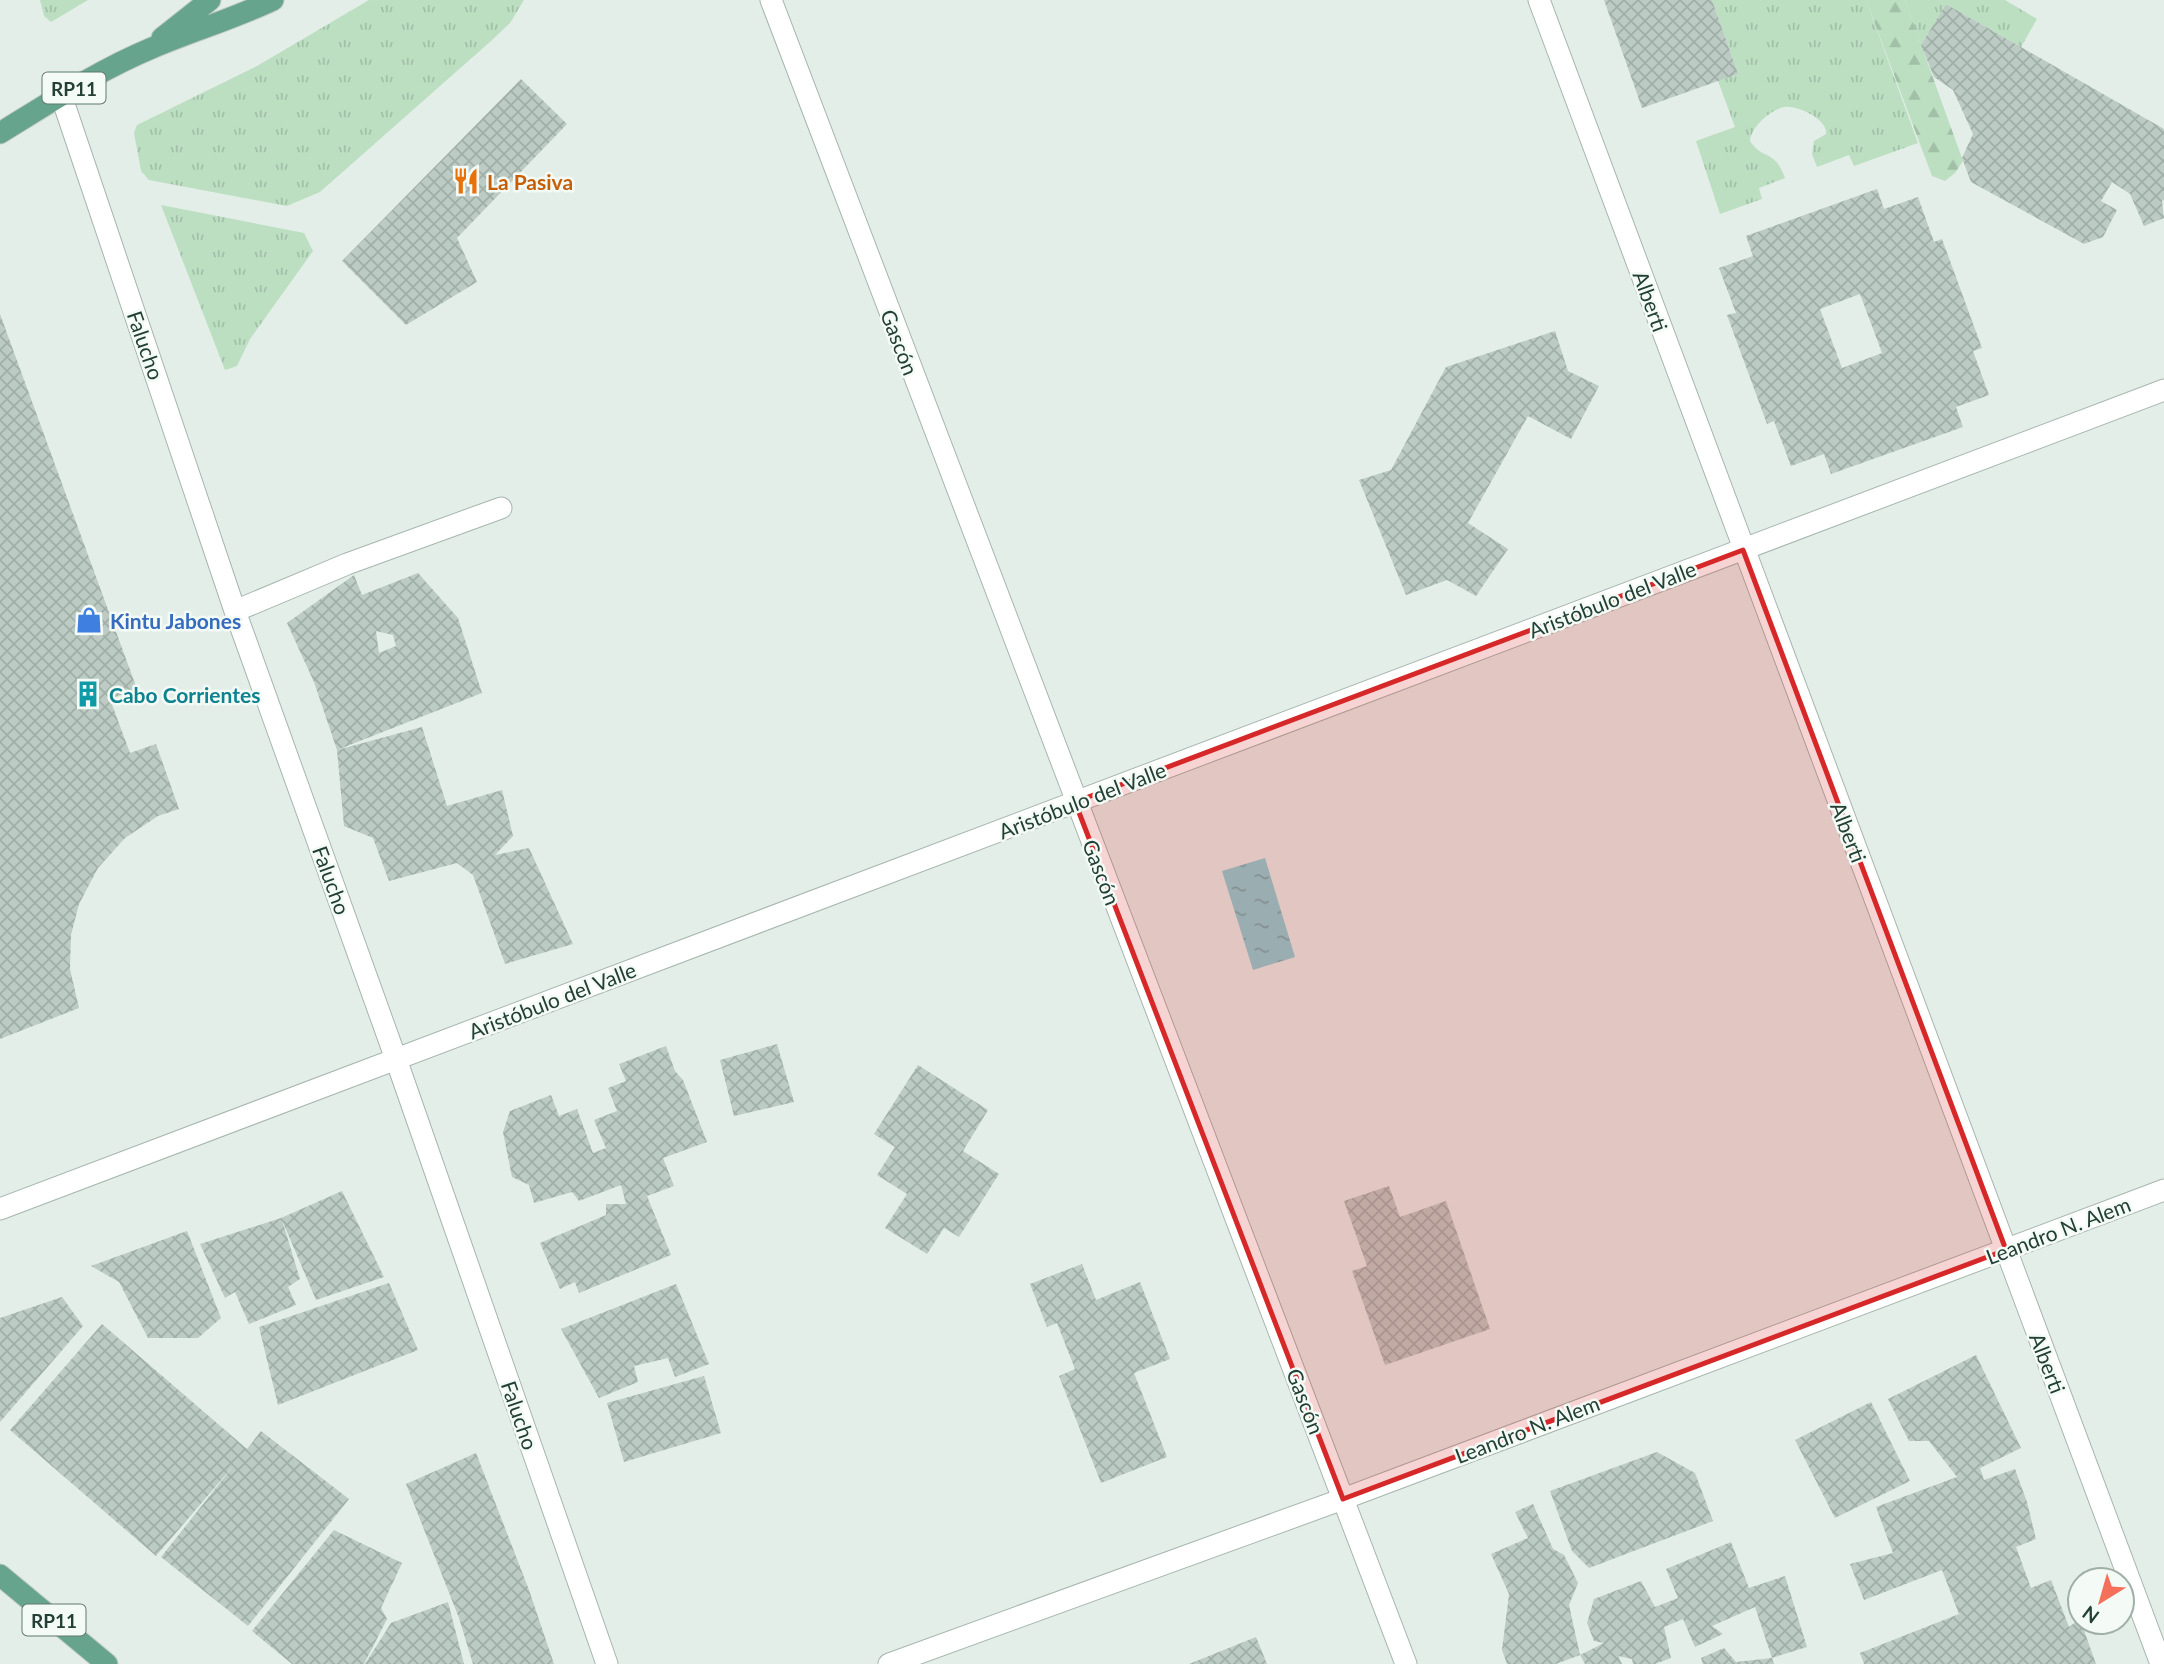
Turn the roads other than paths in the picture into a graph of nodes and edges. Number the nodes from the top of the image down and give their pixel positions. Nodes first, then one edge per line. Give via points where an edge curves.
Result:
1 (209, 0) edge
2 (273, 0) edge
3 (771, 0) edge
4 (1539, 0) edge
5 (150, 49) junction
6 (61, 95) junction
7 (0, 133) edge
8 (2164, 390) edge
9 (501, 508) dead end
10 (1743, 550) junction
11 (236, 611) junction
12 (1075, 802) junction
13 (396, 1059) junction
14 (2164, 1190) edge
15 (0, 1209) edge
16 (2006, 1250) junction
17 (1343, 1499) junction
18 (0, 1575) edge
19 (107, 1664) edge
20 (607, 1664) edge
21 (889, 1664) edge
22 (1406, 1664) edge
23 (2161, 1664) edge

1 - 5 main road, RP11
2 - 5 main road, RP11
3 - 12 street, Gascón
4 - 10 street, Alberti
5 - 6 main road, RP11
6 - 7 main road, RP11
6 - 11 street, Falucho
8 - 10 street, Aristóbulo del Valle
9 - 11 street via 346,564
10 - 12 street, Aristóbulo del Valle
10 - 16 street, Alberti
11 - 13 street, Falucho
12 - 13 street, Aristóbulo del Valle
12 - 17 street, Gascón
13 - 15 street, Aristóbulo del Valle
13 - 20 street, Falucho
14 - 16 street, Leandro N. Alem
16 - 17 street, Leandro N. Alem
16 - 23 street, Alberti
17 - 21 street, Leandro N. Alem
17 - 22 street, Gascón
18 - 19 main road, RP11

